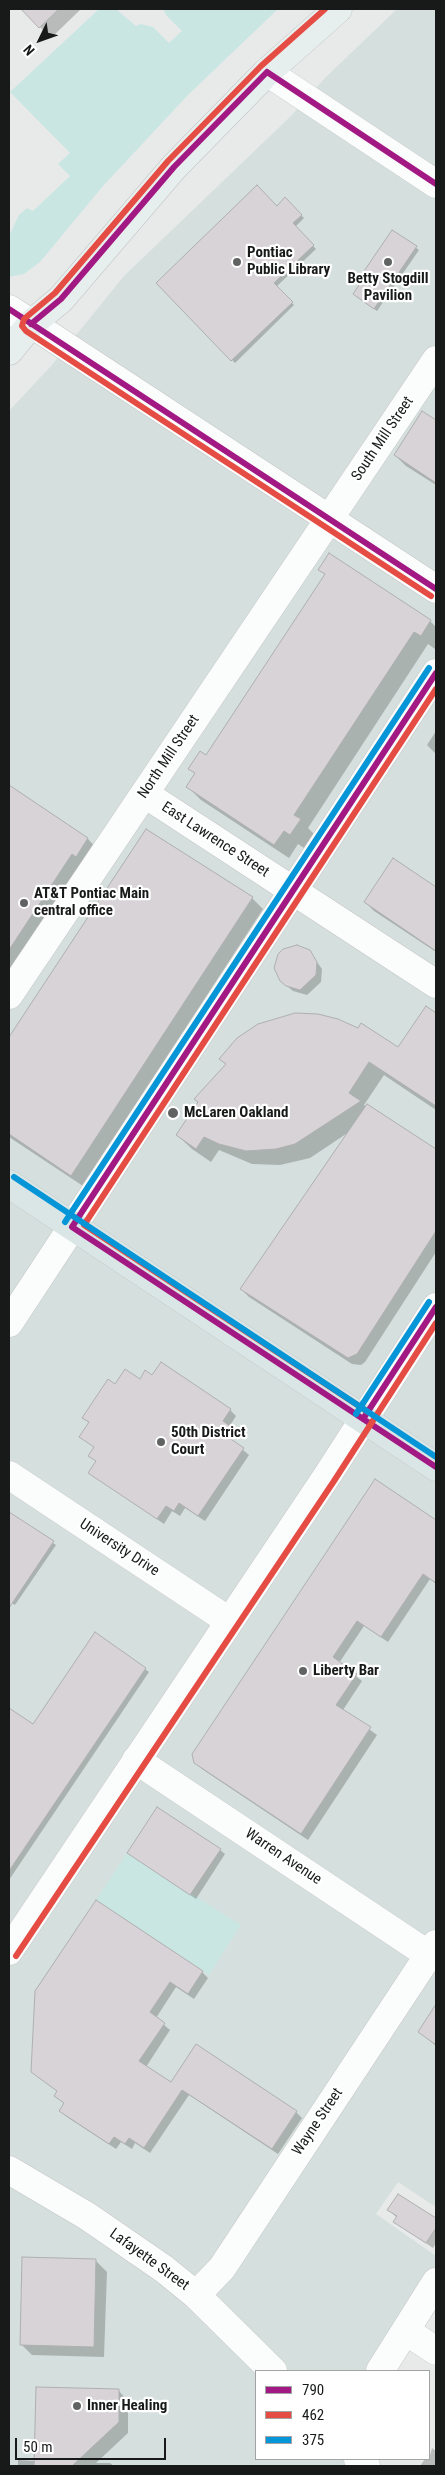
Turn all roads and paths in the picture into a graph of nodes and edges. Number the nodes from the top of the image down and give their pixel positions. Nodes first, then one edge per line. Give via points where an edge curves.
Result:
1 (338, 9) edge
2 (267, 72) junction
3 (436, 184) edge
4 (9, 309) edge
5 (31, 324) junction
6 (9, 351) edge
7 (436, 360) edge
8 (329, 519) junction
9 (436, 590) edge
10 (436, 674) edge
11 (145, 794) junction
12 (294, 891) junction
13 (436, 984) edge
14 (9, 995) edge
15 (9, 1184) edge
16 (72, 1227) junction
17 (436, 1307) edge
18 (9, 1322) edge
19 (363, 1419) junction
20 (436, 1467) edge
21 (9, 1475) edge
22 (230, 1621) junction
23 (136, 1760) junction
24 (433, 1949) edge
25 (9, 1950) edge
26 (9, 2170) edge
27 (436, 2282) edge
28 (196, 2295) junction
29 (406, 2331) junction
30 (436, 2351) edge
31 (272, 2370) edge
32 (381, 2370) edge

1 - 2 main road
2 - 3 street
2 - 5 main road via 174,167 61,299
4 - 5 street
5 - 6 main road
5 - 8 street
7 - 8 street, South Mill Street
8 - 9 street
8 - 11 street, North Mill Street
10 - 12 street
11 - 12 street, East Lawrence Street
11 - 14 street, North Mill Street
12 - 13 street, East Lawrence Street
12 - 16 street
15 - 16 highway
16 - 18 street
16 - 19 highway
17 - 19 street
19 - 20 highway
19 - 22 street
21 - 22 street, University Drive
22 - 23 street
23 - 24 street, Warren Avenue
23 - 25 street
24 - 28 street, Wayne Street via 222,2268
26 - 28 street, Lafayette Street via 124,2240
27 - 29 street
28 - 31 street, Lafayette Street
29 - 30 street
29 - 32 street

